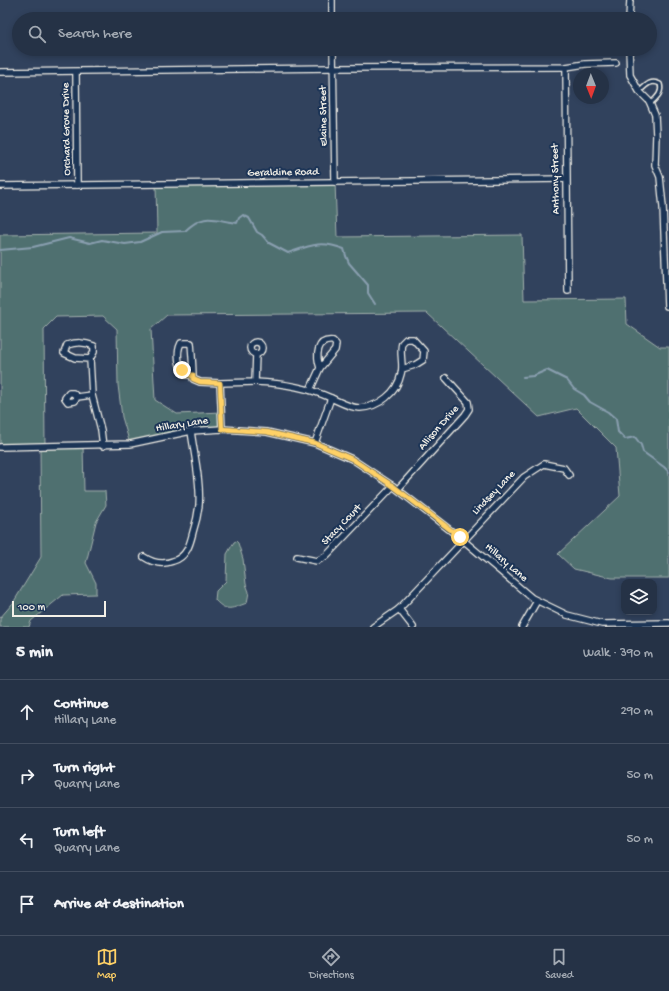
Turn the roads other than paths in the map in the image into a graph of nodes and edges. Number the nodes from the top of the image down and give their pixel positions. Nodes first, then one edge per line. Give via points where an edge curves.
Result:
1 (332, 0) edge
2 (630, 0) edge
3 (332, 12) edge
4 (629, 12) edge
5 (333, 56) edge
6 (629, 56) edge
7 (616, 63) dead end
8 (566, 67) junction
9 (333, 68) junction
10 (0, 72) edge
11 (76, 72) junction
12 (640, 92) junction
13 (650, 104) junction
14 (566, 179) junction
15 (335, 182) junction
16 (77, 185) junction
17 (0, 186) edge
18 (666, 223) edge
19 (666, 236) edge
20 (568, 291) dead end
21 (668, 306) edge
22 (256, 354) dead end
23 (90, 359) junction
24 (320, 368) junction
25 (402, 369) junction
26 (193, 375) junction
27 (446, 378) dead end
28 (255, 382) junction
29 (220, 383) junction
30 (310, 390) junction
31 (92, 395) junction
32 (77, 397) dead end
33 (331, 398) junction
34 (222, 429) junction
35 (191, 431) junction
36 (315, 443) junction
37 (103, 446) junction
38 (0, 447) edge
39 (569, 475) dead end
40 (396, 487) junction
41 (463, 540) junction
42 (297, 557) dead end
43 (144, 558) dead end
44 (537, 601) junction
45 (399, 609) junction
46 (669, 623) edge
47 (373, 627) edge
48 (413, 627) edge
49 (522, 627) edge

1 - 3 street
2 - 4 street
5 - 9 street, Elaine Street
6 - 12 street via 630,75
7 - 8 street
8 - 9 street
8 - 14 street, Anthony Street
9 - 11 street
9 - 15 street, Elaine Street
10 - 11 street
11 - 16 street, Orchard Grove Drive
12 - 13 street
12 - 13 lane via 651,82 660,84 660,93
13 - 18 street via 655,115 655,165 660,178
14 - 15 street, Geraldine Road
14 - 20 street, Anthony Street
15 - 16 street, Geraldine Road
16 - 17 street, Geraldine Road
18 - 19 street
19 - 21 street
22 - 28 street
23 - 23 street via 94,346 78,342 67,345 64,353 75,358
23 - 31 street
24 - 24 street via 335,350 336,344 333,341 326,340 319,348
24 - 30 street
25 - 25 street via 415,366 423,360 424,351 413,339 406,339 402,343
25 - 33 street via 399,381 390,394 377,403 360,408 348,406
26 - 26 street via 186,375 180,367 178,349 181,343 191,343
26 - 29 street via 193,379 200,382
27 - 40 street, Allison Drive via 468,402 468,409
28 - 29 street
28 - 30 street via 287,384
29 - 34 street
30 - 33 street
31 - 32 street
31 - 37 street
33 - 36 street
34 - 35 street, Hillary Lane
34 - 36 street, Hillary Lane via 267,432
35 - 37 street, Hillary Lane via 130,444
35 - 43 street via 199,497 189,548 181,557 170,562 156,563
36 - 40 street, Hillary Lane via 352,459
37 - 38 street, Hillary Lane
39 - 41 street, Lindsey Lane via 564,468 544,464 524,477
40 - 41 street, Hillary Lane
40 - 42 street, Stacy Court via 326,556 317,561
41 - 44 street, Hillary Lane
41 - 45 street, Lindsey Lane
44 - 46 street, Hillary Lane via 567,615 602,624
44 - 49 street
45 - 47 street, Lindsey Lane
45 - 48 street

